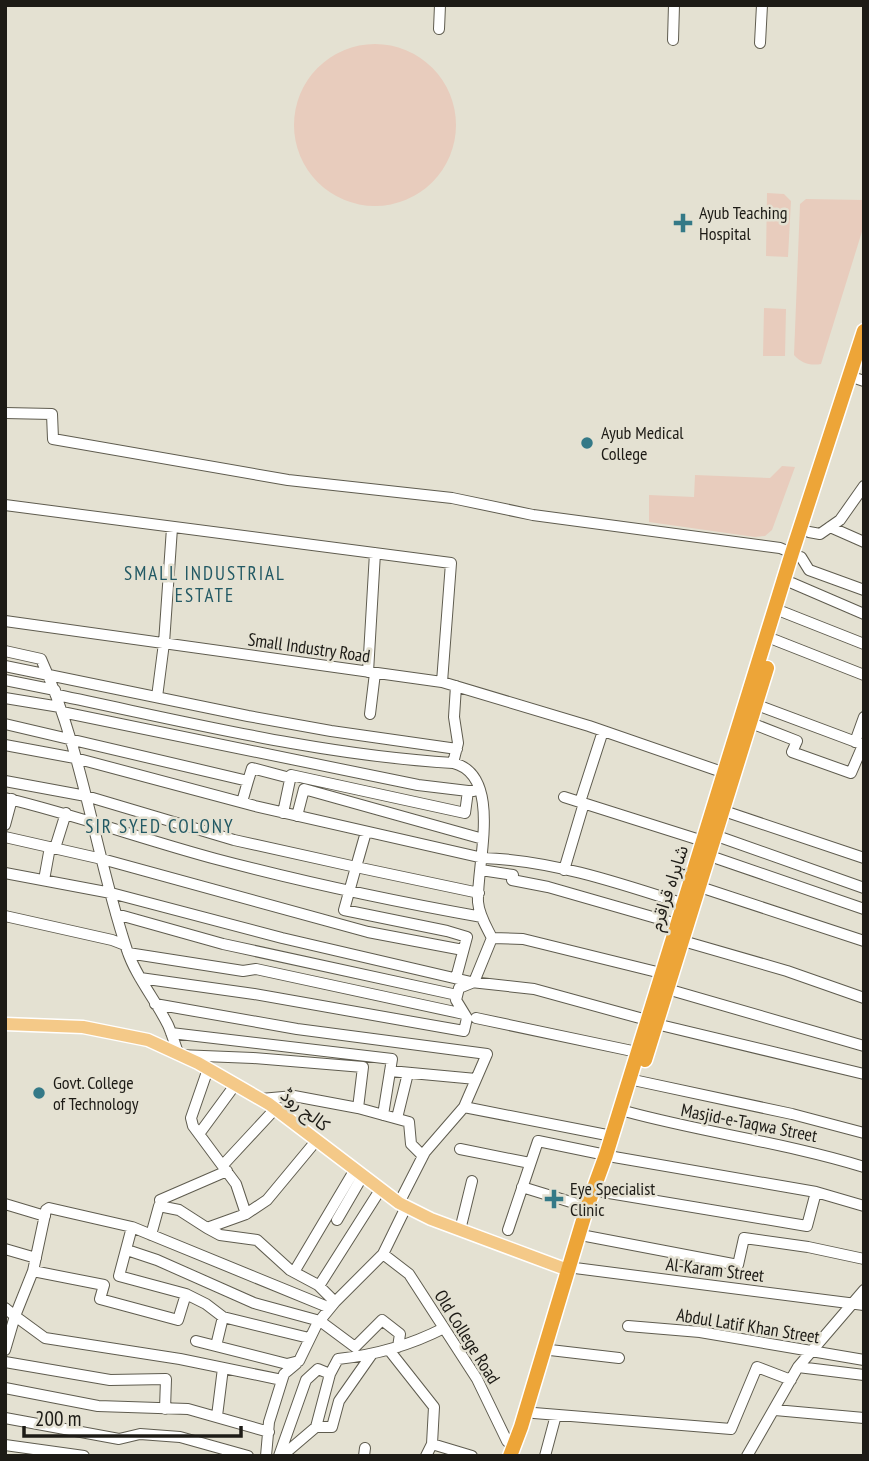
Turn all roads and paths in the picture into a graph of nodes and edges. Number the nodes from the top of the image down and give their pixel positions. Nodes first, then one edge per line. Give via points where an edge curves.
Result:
1 (440, 5) edge
2 (674, 5) edge
3 (762, 5) edge
4 (439, 29) dead end
5 (673, 40) dead end
6 (760, 43) dead end
7 (864, 331) edge
8 (862, 373) edge
9 (5, 413) edge
10 (864, 486) edge
11 (5, 505) edge
12 (830, 527) junction
13 (172, 528) junction
14 (809, 533) junction
15 (864, 542) edge
16 (375, 552) junction
17 (797, 555) junction
18 (792, 583) junction
19 (864, 590) edge
20 (783, 612) junction
21 (864, 614) edge
22 (5, 621) edge
23 (775, 640) junction
24 (164, 643) junction
25 (864, 643) edge
26 (5, 651) edge
27 (5, 666) edge
28 (372, 672) junction
29 (48, 675) junction
30 (864, 675) edge
31 (5, 680) edge
32 (442, 682) junction
33 (456, 685) junction
34 (56, 693) junction
35 (157, 697) junction
36 (5, 698) edge
37 (757, 705) junction
38 (61, 710) junction
39 (370, 714) dead end
40 (864, 717) edge
41 (751, 723) junction
42 (5, 724) edge
43 (603, 731) junction
44 (70, 738) junction
45 (861, 744) edge
46 (5, 745) edge
47 (457, 749) junction
48 (75, 758) junction
49 (453, 764) junction
50 (730, 775) junction
51 (290, 778) junction
52 (5, 781) edge
53 (248, 781) junction
54 (468, 791) junction
55 (481, 792) junction
56 (86, 796) junction
57 (564, 797) dead end
58 (9, 799) edge
59 (242, 802) junction
60 (582, 803) junction
61 (724, 811) junction
62 (66, 813) junction
63 (283, 813) junction
64 (297, 816) junction
65 (91, 820) junction
66 (5, 825) edge
67 (366, 832) junction
68 (5, 837) edge
69 (483, 839) junction
70 (710, 839) junction
71 (53, 848) junction
72 (710, 856) junction
73 (483, 858) junction
74 (864, 858) edge
75 (102, 859) junction
76 (356, 867) junction
77 (481, 870) junction
78 (564, 870) junction
79 (5, 873) edge
80 (44, 880) junction
81 (700, 887) junction
82 (864, 888) edge
83 (349, 891) junction
84 (479, 892) junction
85 (111, 893) junction
86 (684, 904) junction
87 (864, 909) edge
88 (116, 914) junction
89 (5, 916) edge
90 (482, 917) junction
91 (677, 924) junction
92 (492, 937) junction
93 (683, 940) junction
94 (864, 941) edge
95 (127, 949) junction
96 (463, 950) junction
97 (662, 973) junction
98 (140, 978) junction
99 (456, 978) junction
100 (474, 982) junction
101 (667, 989) junction
102 (457, 995) junction
103 (864, 998) edge
104 (155, 1004) junction
105 (464, 1014) junction
106 (476, 1018) dead end
107 (652, 1022) junction
108 (5, 1024) edge
109 (171, 1033) junction
110 (864, 1046) edge
111 (637, 1052) junction
112 (179, 1055) junction
113 (208, 1069) junction
114 (390, 1071) junction
115 (408, 1073) junction
116 (864, 1074) edge
117 (476, 1079) junction
118 (638, 1081) junction
119 (235, 1085) junction
120 (260, 1099) junction
121 (464, 1107) junction
122 (358, 1108) junction
123 (275, 1109) junction
124 (628, 1112) junction
125 (383, 1115) junction
126 (397, 1118) junction
127 (864, 1133) edge
128 (199, 1134) junction
129 (612, 1136) junction
130 (316, 1141) junction
131 (460, 1149) dead end
132 (423, 1156) junction
133 (610, 1156) junction
134 (530, 1163) junction
135 (864, 1167) edge
136 (225, 1168) junction
137 (358, 1174) junction
138 (472, 1181) dead end
139 (523, 1186) junction
140 (380, 1190) junction
141 (603, 1192) junction
142 (816, 1192) junction
143 (160, 1200) dead end
144 (5, 1204) edge
145 (403, 1205) junction
146 (864, 1206) edge
147 (587, 1207) junction
148 (246, 1214) junction
149 (45, 1216) junction
150 (337, 1220) dead end
151 (132, 1227) junction
152 (207, 1228) junction
153 (460, 1230) junction
154 (508, 1230) dead end
155 (152, 1235) junction
156 (586, 1236) junction
157 (5, 1250) edge
158 (127, 1250) junction
159 (383, 1254) junction
160 (36, 1258) junction
161 (864, 1259) edge
162 (572, 1269) junction
163 (33, 1271) junction
164 (294, 1272) junction
165 (319, 1286) junction
166 (864, 1290) edge
167 (186, 1294) junction
168 (851, 1304) junction
169 (333, 1305) junction
170 (864, 1305) edge
171 (5, 1308) edge
172 (15, 1316) junction
173 (223, 1317) junction
174 (320, 1321) junction
175 (628, 1326) dead end
176 (444, 1328) junction
177 (309, 1338) junction
178 (196, 1341) dead end
179 (216, 1346) junction
180 (393, 1348) junction
181 (5, 1350) edge
182 (550, 1350) junction
183 (811, 1350) junction
184 (236, 1351) junction
185 (372, 1354) junction
186 (619, 1358) dead end
187 (864, 1360) edge
188 (299, 1361) junction
189 (5, 1362) edge
190 (799, 1367) junction
191 (228, 1369) junction
192 (330, 1374) junction
193 (864, 1376) edge
194 (282, 1380) junction
195 (791, 1380) junction
196 (5, 1388) edge
197 (164, 1409) junction
198 (775, 1410) junction
199 (534, 1413) junction
200 (556, 1415) junction
201 (217, 1416) junction
202 (5, 1418) edge
203 (864, 1418) edge
204 (316, 1427) junction
205 (269, 1432) junction
206 (432, 1444) junction
207 (5, 1445) edge
208 (514, 1453) edge
209 (84, 1456) edge
210 (248, 1456) edge
211 (266, 1456) edge
212 (280, 1456) edge
213 (426, 1456) edge
214 (472, 1456) edge
215 (545, 1456) edge
216 (747, 1456) edge

1 - 4 street
2 - 5 street
3 - 6 street
7 - 17 highway, شاہراہ قراقرم
8 - 14 highway, شاہراہ قراقرم
9 - 17 street via 52,414 53,439 80,444 288,480 452,498 533,515 780,548
10 - 12 street
11 - 13 street
12 - 14 street via 820,534
12 - 15 street
13 - 16 street
13 - 24 street
14 - 17 highway, شاہراہ قراقرم
16 - 28 street
16 - 32 street via 451,563
17 - 18 highway, شاہراہ قراقرم
17 - 19 street via 809,570
17 - 50 highway, شاہراہ قراقرم
18 - 20 highway, شاہراہ قراقرم
18 - 21 street
20 - 23 highway, شاہراہ قراقرم
20 - 25 street
22 - 24 street, Small Industry Road
23 - 30 street
23 - 37 highway, شاہراہ قراقرم
24 - 28 street, Small Industry Road
24 - 35 street
26 - 29 street via 41,659
27 - 29 street
28 - 32 street, Small Industry Road
28 - 39 street
29 - 34 street
29 - 35 street
31 - 34 street
32 - 33 street, Small Industry Road
33 - 43 street, Small Industry Road
33 - 47 street
34 - 38 street
34 - 49 street via 290,745
35 - 47 street via 331,731
36 - 38 street
37 - 41 highway, شاہراہ قراقرم
37 - 45 street
38 - 44 street
38 - 54 street via 355,773
40 - 45 street
41 - 45 street via 797,741 792,752 852,774
41 - 50 highway, شاہراہ قراقرم
42 - 44 street
43 - 50 street, Small Industry Road
43 - 60 street
44 - 48 street
44 - 53 street
46 - 48 street
47 - 49 street
48 - 56 street
48 - 59 street
49 - 55 street via 463,766
50 - 61 highway, شاہراہ قراقرم
50 - 70 highway, شاہراہ قراقرم
51 - 53 street via 252,768
51 - 54 street via 465,813
51 - 63 street
52 - 56 street
53 - 59 street
54 - 55 street
55 - 69 street
56 - 65 street
56 - 76 street via 234,841
57 - 60 street
58 - 62 street
58 - 66 street
59 - 63 street
60 - 70 street
60 - 78 street
61 - 70 highway, شاہراہ قراقرم
61 - 74 street
62 - 65 street
62 - 71 street
63 - 64 street
64 - 67 street
64 - 69 street via 304,789
65 - 75 street
65 - 83 street via 213,858
67 - 73 street
67 - 76 street
68 - 71 street
69 - 73 street
70 - 72 highway, شاہراہ قراقرم
70 - 82 street
70 - 86 highway, شاہراہ قراقرم
71 - 75 street
71 - 80 street
72 - 81 highway, شاہراہ قراقرم
72 - 87 street
73 - 77 street
73 - 78 street via 516,859
75 - 85 street
75 - 96 street via 368,932
76 - 83 street
76 - 84 street
77 - 84 street
77 - 91 street via 513,875 512,880
78 - 86 street
79 - 80 street
80 - 85 street
81 - 93 highway, شاہراہ قراقرم
81 - 94 street
83 - 90 street
83 - 96 street via 344,910 467,937
84 - 90 street
85 - 88 street
85 - 99 street
86 - 91 highway, شاہراہ قراقرم
88 - 95 street
88 - 102 street via 223,944
89 - 95 street via 112,940
90 - 92 street
91 - 97 highway, شاہراہ قراقرم
92 - 97 street via 523,939
92 - 100 street
93 - 101 highway, شاہراہ قراقرم
93 - 103 street
95 - 98 street
95 - 105 street via 256,970
96 - 99 street
97 - 107 highway, شاہراہ قراقرم
98 - 104 street
98 - 105 street via 464,1031
99 - 100 street
100 - 102 street via 459,988
100 - 107 street via 534,989
101 - 107 highway, شاہراہ قراقرم
101 - 110 street
102 - 105 street
104 - 109 street
104 - 117 street via 297,1029 486,1054
106 - 111 street
107 - 111 highway, شاہراہ قراقرم
107 - 116 street
107 - 118 highway, شاہراہ قراقرم
108 - 112 main road, کالج روڈ via 82,1027 148,1040
109 - 112 street
109 - 114 street via 392,1059
111 - 129 highway, شاہراہ قراقرم
112 - 113 main road, کالج روڈ
112 - 122 street via 363,1068
113 - 119 main road, کالج روڈ
113 - 128 street via 191,1118
114 - 115 street
114 - 125 street
115 - 117 street
115 - 126 street
117 - 121 street
118 - 124 highway, شاہراہ قراقرم
118 - 127 street
119 - 120 main road, کالج روڈ
119 - 128 street
120 - 122 street via 294,1096
120 - 123 main road, کالج روڈ
121 - 129 street
121 - 132 street
122 - 125 street
123 - 130 main road, کالج روڈ
123 - 136 street
124 - 133 highway, شاہراہ قراقرم
124 - 135 street, Masjid-e-Taqwa Street
125 - 126 street
126 - 132 street via 409,1122 411,1144
128 - 136 street
129 - 133 highway, شاہراہ قراقرم
130 - 137 main road, کالج روڈ
130 - 148 street via 267,1200
131 - 134 street
132 - 145 street
133 - 134 street via 538,1141
133 - 141 highway, شاہراہ قراقرم
133 - 142 street
133 - 147 highway, شاہراہ قراقرم
134 - 139 street
136 - 143 street
136 - 148 street
137 - 140 main road, کالج روڈ
137 - 150 street
137 - 164 street
138 - 153 street
139 - 147 street
139 - 154 street
140 - 145 main road, کالج روڈ
140 - 165 street
141 - 142 street via 807,1226
141 - 156 highway, شاہراہ قراقرم
142 - 146 street
144 - 149 street
145 - 153 main road, کالج روڈ
145 - 159 street
147 - 162 highway, شاہراہ قراقرم
148 - 152 street
149 - 151 street via 49,1209
149 - 160 street
151 - 155 street
151 - 158 street
152 - 155 street via 179,1210 159,1206
152 - 164 street via 220,1236 257,1240
153 - 162 main road, کالج روڈ
155 - 169 street
156 - 161 street via 738,1265 744,1238
156 - 162 highway, شاہراہ قراقرم
157 - 160 street
158 - 167 street via 119,1276
158 - 174 street via 254,1303
159 - 169 street
159 - 176 street, Old College Road via 409,1274
160 - 163 street
162 - 168 street, Al-Karam Street
162 - 182 highway, شاہراہ قراقرم
162 - 208 highway, شاہراہ قراقرم
163 - 167 street via 104,1285 100,1299 178,1320
163 - 172 street
164 - 165 street
165 - 169 street
166 - 168 street
167 - 173 street
168 - 170 street, Al-Karam Street
168 - 183 street
169 - 174 street
171 - 172 street
172 - 181 street
172 - 191 street via 45,1338
173 - 177 street
173 - 179 street
174 - 177 street
174 - 180 street via 355,1347 382,1320 400,1334
175 - 183 street, Abdul Latif Khan Street
176 - 180 street
176 - 208 street, Old College Road via 477,1379
177 - 188 street
178 - 179 street
179 - 184 street
180 - 185 street
180 - 206 street via 434,1407
182 - 186 street
182 - 199 highway, شاہراہ قراقرم
183 - 187 street, Abdul Latif Khan Street
183 - 190 street
184 - 188 street via 286,1364
184 - 191 street
185 - 192 street via 338,1359
185 - 204 street via 340,1401 332,1427
188 - 194 street
189 - 197 street via 110,1380 166,1378
190 - 193 street
190 - 195 street
191 - 194 street
191 - 201 street
192 - 204 street
192 - 212 street via 318,1369 306,1380
194 - 205 street
195 - 198 street
195 - 200 street via 757,1367 731,1429
196 - 197 street via 98,1406
197 - 201 street
198 - 203 street
198 - 216 street
199 - 200 street
199 - 208 highway, شاہراہ قراقرم
200 - 215 street
201 - 205 street
202 - 210 street via 120,1439 140,1434 180,1437
204 - 212 street
205 - 211 street
206 - 213 street
206 - 214 street
207 - 209 street

